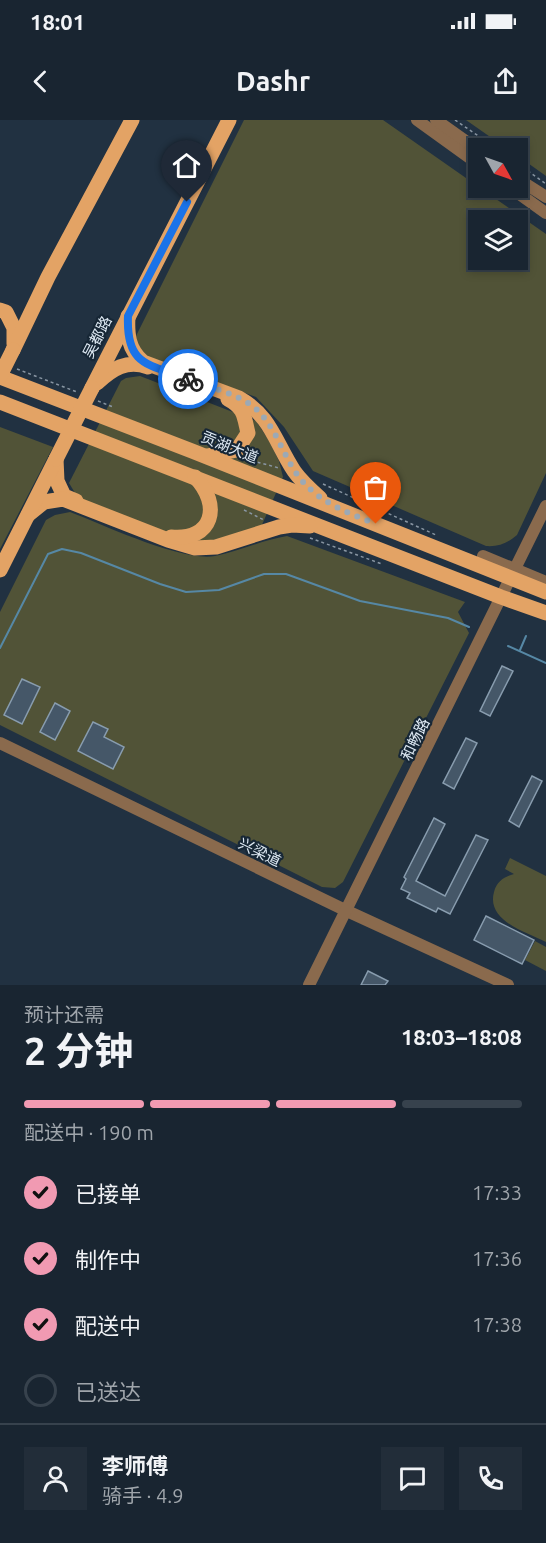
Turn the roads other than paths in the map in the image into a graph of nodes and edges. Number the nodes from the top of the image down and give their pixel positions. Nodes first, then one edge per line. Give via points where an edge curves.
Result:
1 (132, 120) edge
2 (229, 120) edge
3 (417, 120) edge
4 (436, 120) edge
5 (468, 143) edge
6 (468, 157) edge
7 (528, 185) edge
8 (546, 197) edge
9 (525, 198) edge
10 (546, 213) edge
11 (39, 297) junction
12 (0, 308) edge
13 (128, 316) junction
14 (13, 350) junction
15 (0, 376) edge
16 (92, 387) junction
17 (0, 402) edge
18 (204, 456) junction
19 (56, 459) junction
20 (195, 477) junction
21 (546, 506) edge
22 (334, 507) junction
23 (28, 515) junction
24 (546, 516) edge
25 (324, 528) junction
26 (483, 556) dead end
27 (0, 570) edge
28 (514, 575) junction
29 (546, 582) edge
30 (546, 592) edge
31 (503, 598) junction
32 (546, 613) edge
33 (0, 743) edge
34 (0, 750) edge
35 (347, 913) junction
36 (311, 985) edge
37 (494, 985) edge
38 (508, 985) edge

1 - 11 main road
2 - 13 main road, 吴都路
3 - 6 street
4 - 5 street
7 - 8 street
9 - 10 street
11 - 12 main road via 22,307
11 - 14 main road
12 - 14 main road via 14,328
13 - 16 main road, 吴都路
13 - 22 main road via 128,337 142,362 249,403 271,427 295,472
14 - 15 main road, bridge
15 - 18 main road, 贡湖大道
16 - 18 main road via 117,367 141,364 233,401 246,417 248,433 237,450
16 - 19 main road, 吴都路, bridge
17 - 20 main road
18 - 22 main road, 贡湖大道
19 - 20 main road via 57,481 64,496 170,537 191,537 210,518 208,492
19 - 23 main road, 吴都路
20 - 25 main road
21 - 28 street, 和畅路
22 - 28 main road, 贡湖大道
23 - 25 main road via 44,502 63,499 195,548 216,548 292,525
23 - 27 main road, 吴都路
24 - 28 street, 和畅路
25 - 31 main road
26 - 28 street, 贡湖大道
28 - 29 street, 贡湖大道
28 - 30 main road, 贡湖大道
28 - 31 street, 和畅路
31 - 32 main road
31 - 35 street, 和畅路
33 - 35 street, 兴梁道
34 - 35 street, 兴梁道
35 - 36 street, 和畅路
35 - 37 street, 兴梁道
35 - 38 street, 兴梁道

